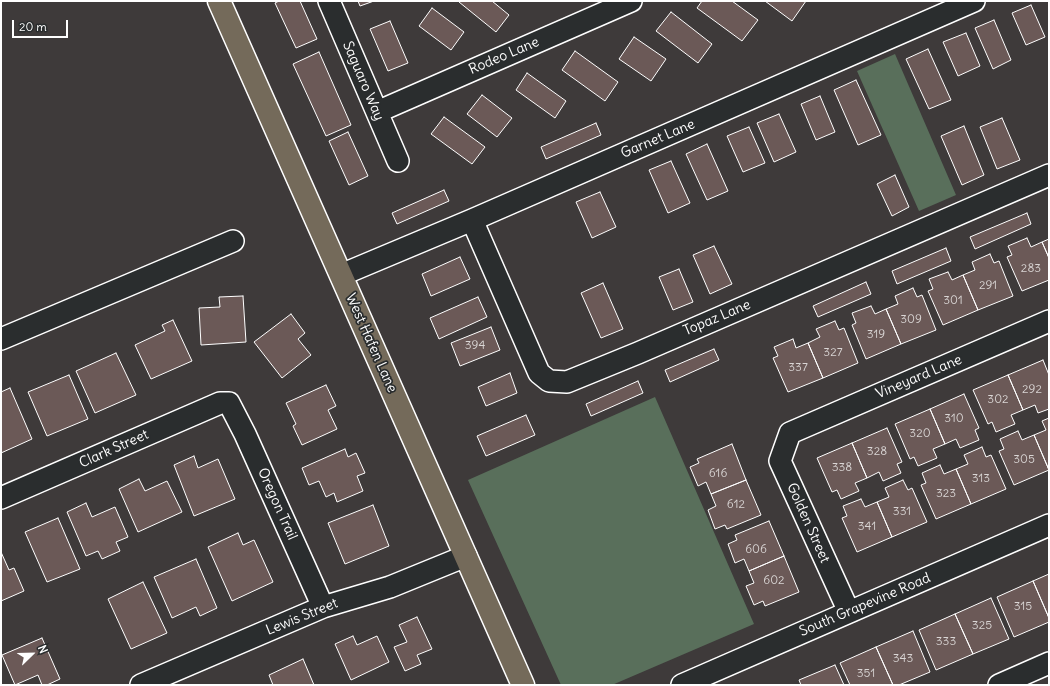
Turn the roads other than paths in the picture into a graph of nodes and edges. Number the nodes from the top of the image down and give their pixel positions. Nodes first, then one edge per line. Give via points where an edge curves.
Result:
1 (219, 1) edge
2 (329, 1) edge
3 (631, 1) edge
4 (974, 1) edge
5 (377, 112) junction
6 (398, 161) dead end
7 (1049, 175) edge
8 (472, 220) junction
9 (233, 240) dead end
10 (341, 275) junction
11 (1049, 321) edge
12 (1, 339) edge
13 (229, 403) joint
14 (790, 433) joint
15 (1, 498) edge
16 (1049, 525) edge
17 (466, 556) junction
18 (323, 607) junction
19 (849, 612) junction
20 (1049, 663) edge
21 (141, 685) edge
22 (524, 685) edge
23 (682, 685) edge
24 (999, 685) edge

1 - 10 main road, West Hafen Lane
2 - 5 street, Saguaro Way
3 - 5 street, Rodeo Lane
4 - 8 street, Garnet Lane
5 - 6 street, Saguaro Way
7 - 8 street, Topaz Lane via 567,382 550,381 539,373
8 - 10 street, Garnet Lane
9 - 12 street
10 - 17 main road, West Hafen Lane
11 - 14 street, Vineyard Lane
13 - 15 street, Clark Street via 220,403
13 - 18 street, Oregon Trail
14 - 19 street, Golden Street via 780,461
16 - 19 street, South Grapevine Road
17 - 18 street, Lewis Street via 390,587
17 - 22 main road, West Hafen Lane
18 - 21 street, Lewis Street
19 - 23 street, South Grapevine Road
20 - 24 street

